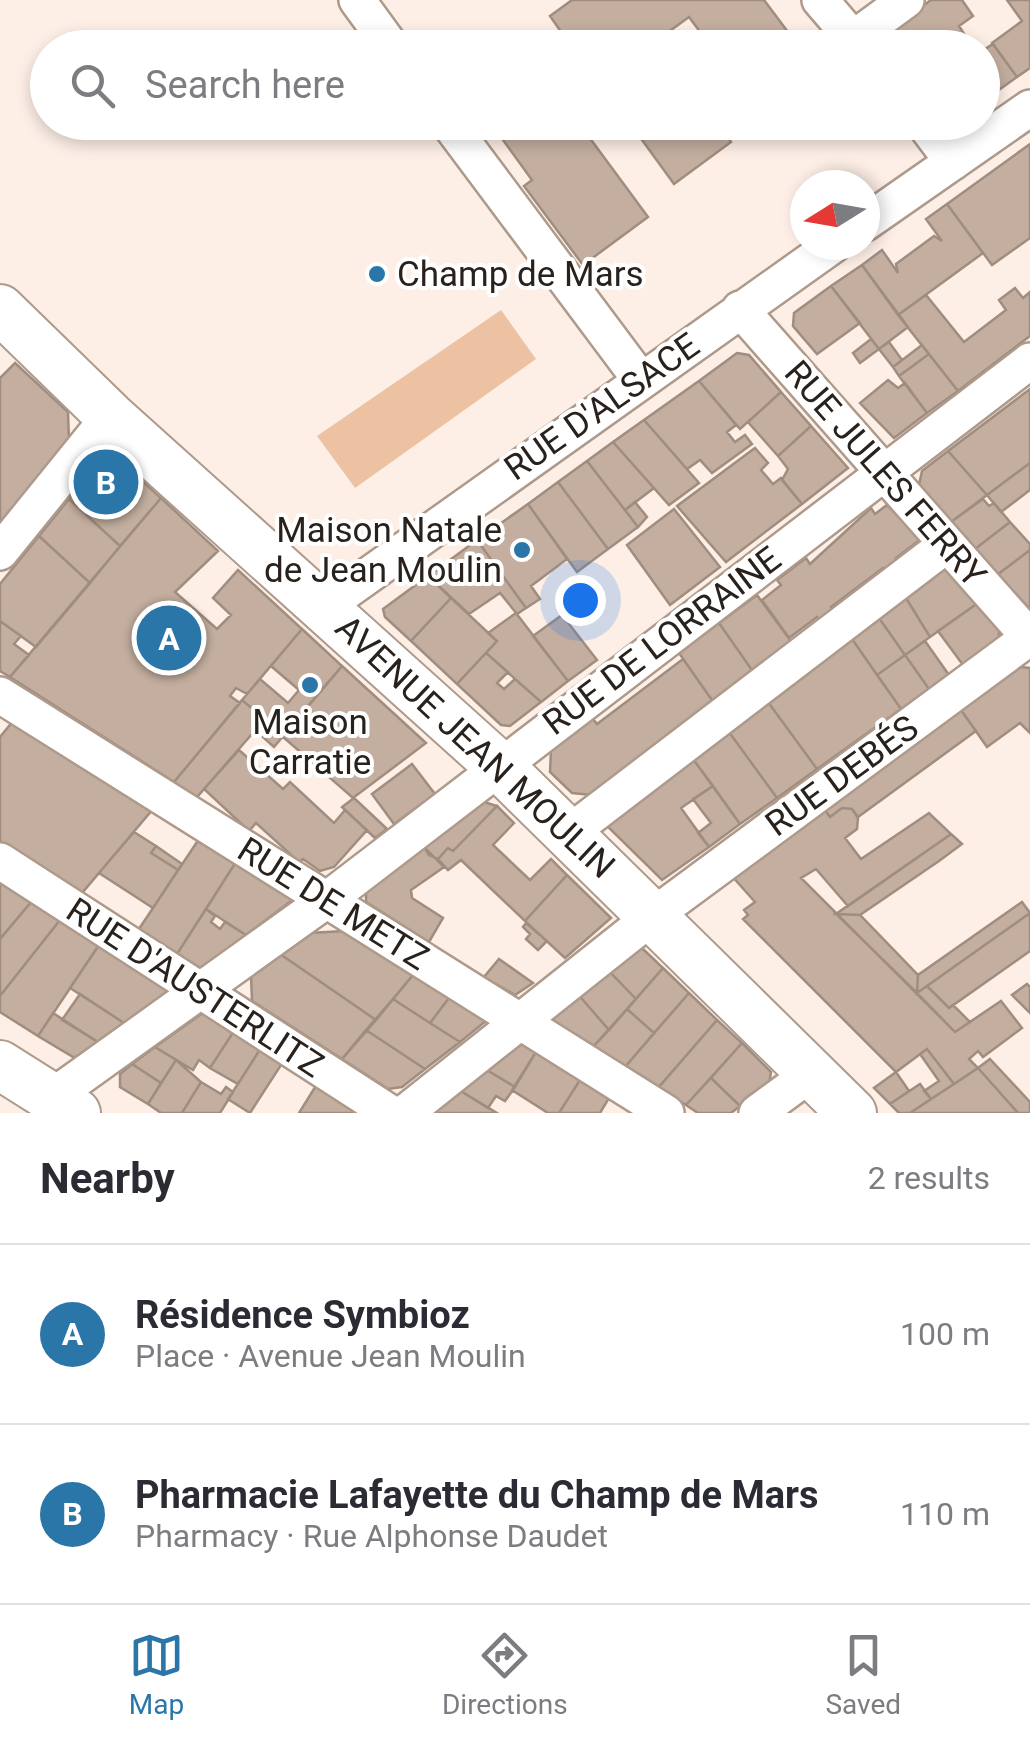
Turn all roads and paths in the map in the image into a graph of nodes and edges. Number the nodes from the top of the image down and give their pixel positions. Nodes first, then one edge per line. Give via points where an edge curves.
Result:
1 (357, 0) edge
2 (820, 0) edge
3 (906, 0) edge
4 (379, 30) edge
5 (846, 30) edge
6 (872, 30) edge
7 (1030, 108) edge
8 (1000, 129) edge
9 (461, 140) edge
10 (936, 140) edge
11 (984, 140) edge
12 (953, 162) junction
13 (880, 213) edge
14 (811, 260) edge
15 (0, 309) edge
16 (740, 309) junction
17 (1030, 362) edge
18 (640, 379) junction
19 (110, 416) junction
20 (882, 472) junction
21 (946, 544) junction
22 (0, 552) edge
23 (324, 607) junction
24 (1030, 638) edge
25 (0, 695) edge
26 (499, 766) junction
27 (570, 833) junction
28 (0, 862) edge
29 (328, 899) junction
30 (654, 915) junction
31 (200, 992) junction
32 (519, 1023) junction
33 (0, 1064) edge
34 (813, 1072) junction
35 (64, 1105) edge
36 (390, 1113) edge
37 (405, 1113) edge
38 (666, 1113) edge
39 (757, 1113) edge
40 (852, 1113) edge

1 - 4 street
2 - 5 street
3 - 6 street
7 - 8 street
9 - 18 street
10 - 12 street
11 - 12 street
12 - 13 street
14 - 16 street, RUE D'ALSACE
15 - 19 street, AVENUE JEAN MOULIN
16 - 18 street, RUE D'ALSACE
16 - 20 street, RUE JULES FERRY
17 - 20 street, RUE DE LORRAINE
18 - 23 street, RUE D'ALSACE
19 - 22 street
19 - 23 street, AVENUE JEAN MOULIN
20 - 21 street, RUE JULES FERRY
20 - 26 street, RUE DE LORRAINE
21 - 24 street, RUE JULES FERRY
21 - 27 street
23 - 26 street, AVENUE JEAN MOULIN
24 - 30 street, RUE DEBÉS
25 - 29 street, RUE DE METZ
26 - 27 street, AVENUE JEAN MOULIN
26 - 29 street, RUE DE LORRAINE
27 - 30 street, AVENUE JEAN MOULIN
28 - 31 street, RUE D'AUSTERLITZ
29 - 31 street, RUE DE LORRAINE
29 - 32 street, RUE DE METZ
30 - 32 street, RUE DEBÉS
30 - 34 street, AVENUE JEAN MOULIN
31 - 35 street, RUE DE LORRAINE
31 - 36 street, RUE D'AUSTERLITZ
32 - 37 street, RUE DEBÉS
32 - 38 street, RUE DE METZ
33 - 35 street
34 - 39 street
34 - 40 street, AVENUE JEAN MOULIN

